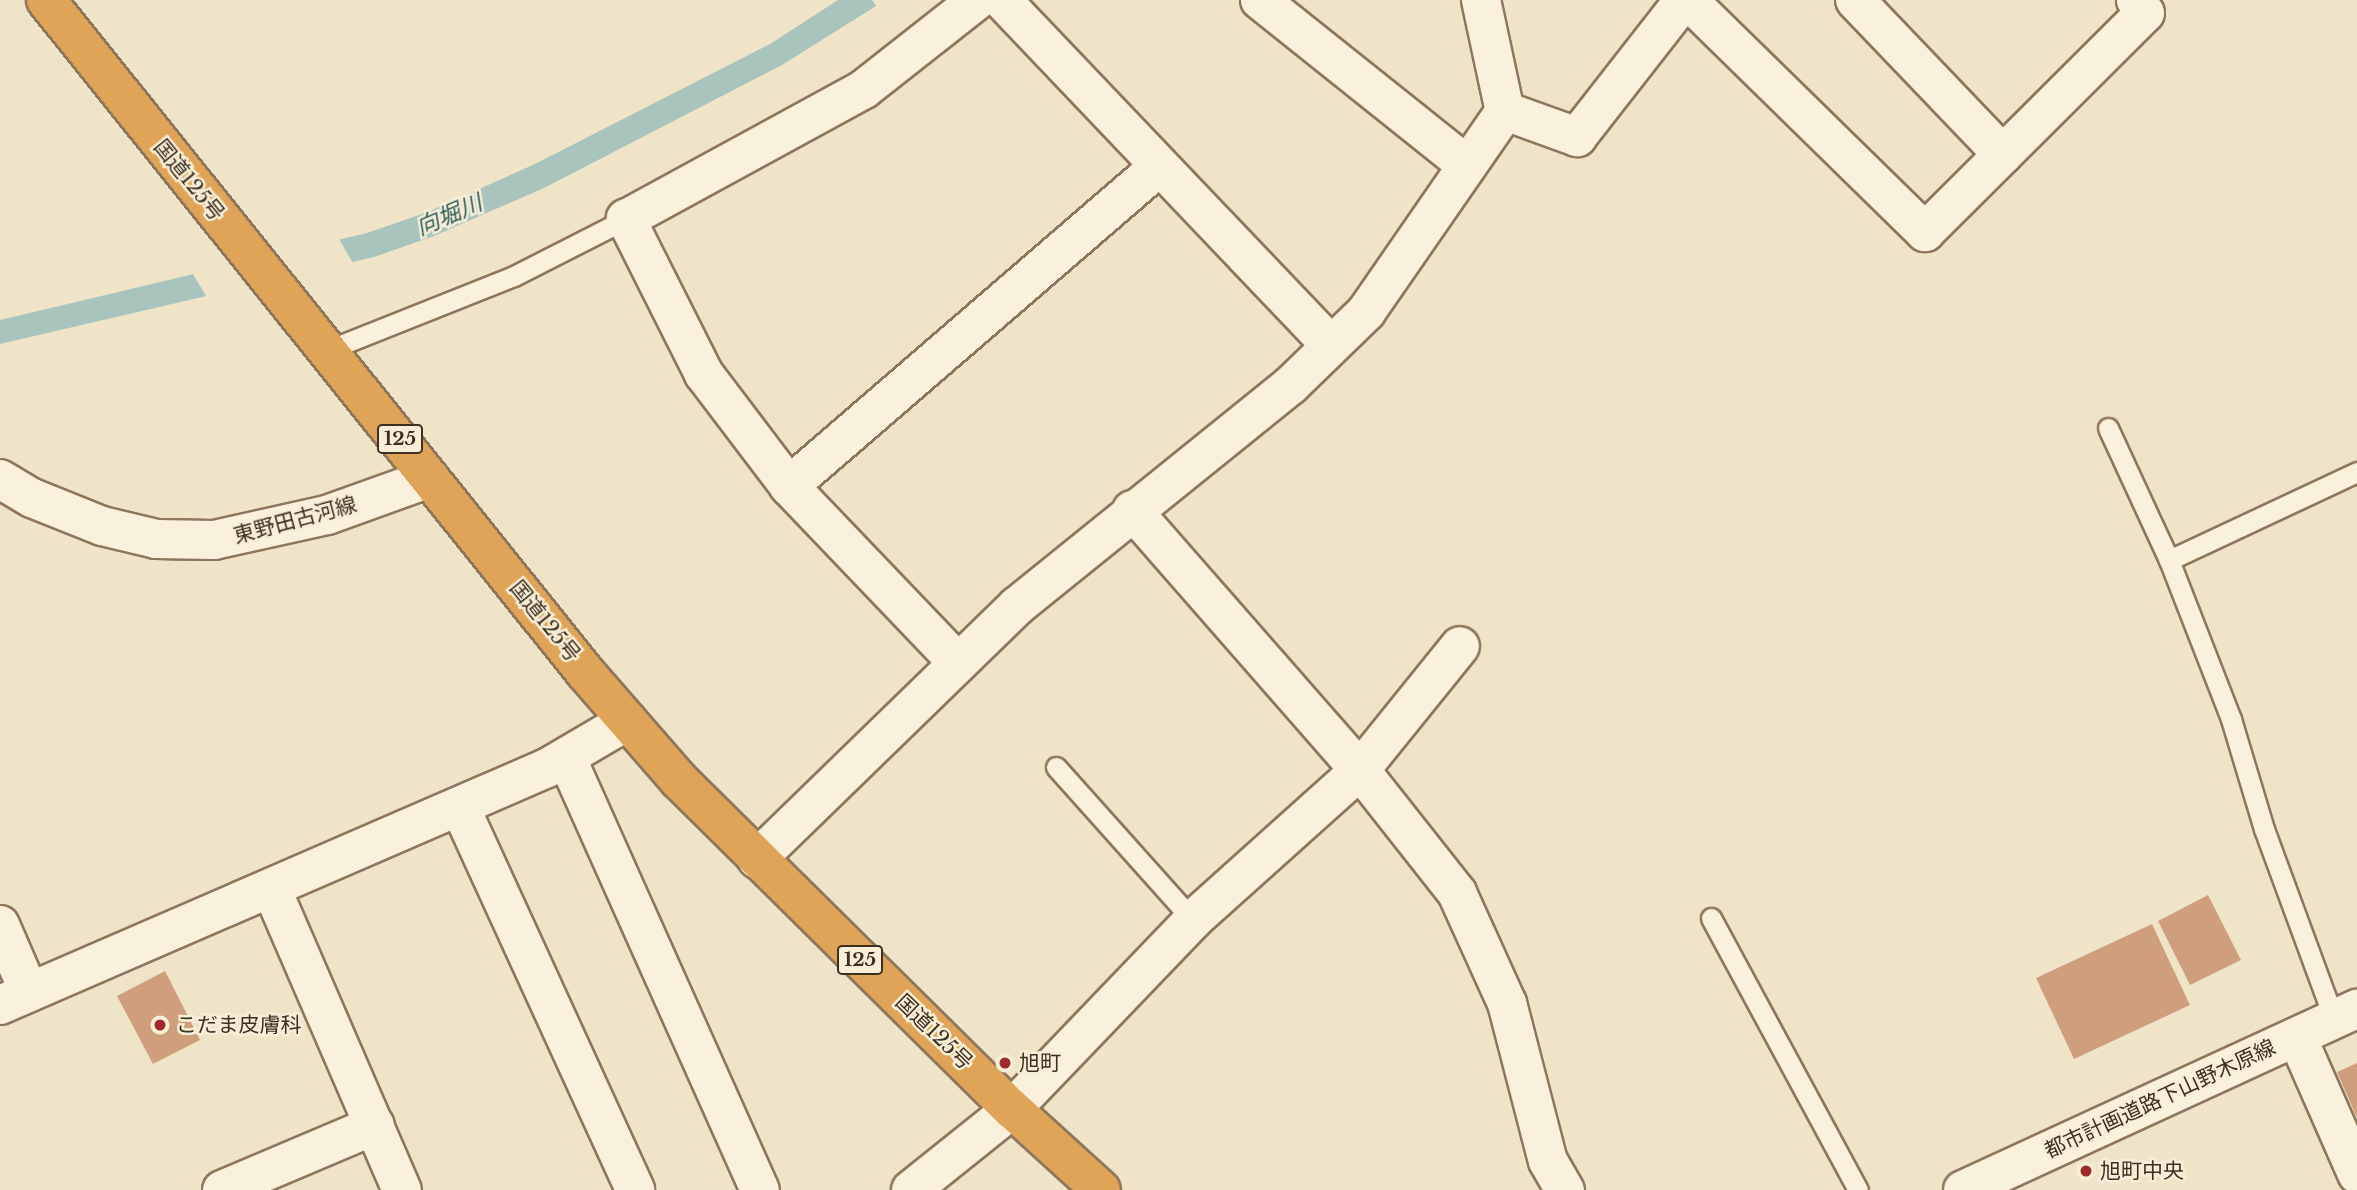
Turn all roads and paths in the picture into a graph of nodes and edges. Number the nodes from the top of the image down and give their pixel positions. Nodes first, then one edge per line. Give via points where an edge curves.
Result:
1 (46, 0) edge
2 (976, 0) edge
3 (1002, 0) edge
4 (1261, 0) edge
5 (1481, 0) edge
6 (1686, 0) edge
7 (2136, 0) edge
8 (1874, 5) edge
9 (1505, 112) junction
10 (2003, 155) junction
11 (1467, 165) junction
12 (1158, 168) junction
13 (626, 219) junction
14 (1331, 345) junction
15 (328, 350) junction
16 (2108, 428) dead end
17 (2357, 472) edge
18 (430, 478) junction
19 (0, 479) edge
20 (789, 486) junction
21 (1132, 510) junction
22 (2169, 560) junction
23 (1460, 646) dead end
24 (958, 663) junction
25 (627, 721) junction
26 (567, 759) junction
27 (1056, 767) dead end
28 (1360, 770) junction
29 (460, 807) junction
30 (757, 859) junction
31 (272, 890) junction
32 (1711, 918) dead end
33 (1193, 920) junction
34 (0, 925) edge
35 (14, 999) edge
36 (2346, 1014) edge
37 (2297, 1037) junction
38 (1012, 1109) junction
39 (375, 1125) junction
40 (2357, 1174) edge
41 (222, 1190) edge
42 (402, 1190) edge
43 (635, 1190) edge
44 (760, 1190) edge
45 (911, 1190) edge
46 (1101, 1190) edge
47 (1565, 1190) edge
48 (1858, 1190) edge
49 (1963, 1190) edge

1 - 15 highway, 国道125号 / 125
2 - 13 street via 864,89
3 - 12 street
4 - 11 street
5 - 9 street
6 - 9 street via 1577,137
6 - 10 street via 1925,232
7 - 10 street via 2145,13
8 - 10 street
9 - 11 street
11 - 14 street via 1366,312
12 - 14 street
12 - 20 street
13 - 15 lane via 514,276
13 - 20 street via 704,374
14 - 21 street via 1291,385
15 - 18 highway, 国道125号 / 125
16 - 22 lane
17 - 22 lane
18 - 19 street, 東野田古河線 via 327,515 214,540 156,539 102,526 32,498
18 - 25 highway, 国道125号 / 125
20 - 24 street
21 - 24 street via 1017,606
21 - 28 street
22 - 36 lane via 2231,719 2264,829
23 - 28 street
24 - 30 street
25 - 26 street
25 - 30 highway, 国道125号 / 125
26 - 29 street
26 - 44 street
27 - 33 lane
28 - 33 street
28 - 47 street via 1457,894 1507,1003 1548,1161
29 - 31 street
29 - 43 street
30 - 38 highway, 国道125号 / 125
31 - 35 street
31 - 39 street
32 - 48 lane
33 - 38 street
34 - 35 street
36 - 37 street, 都市計画道路下山野木原線
37 - 40 street
37 - 49 street, 都市計画道路下山野木原線
38 - 45 street
38 - 46 highway, 国道125号 / 125
39 - 41 street
39 - 42 street

